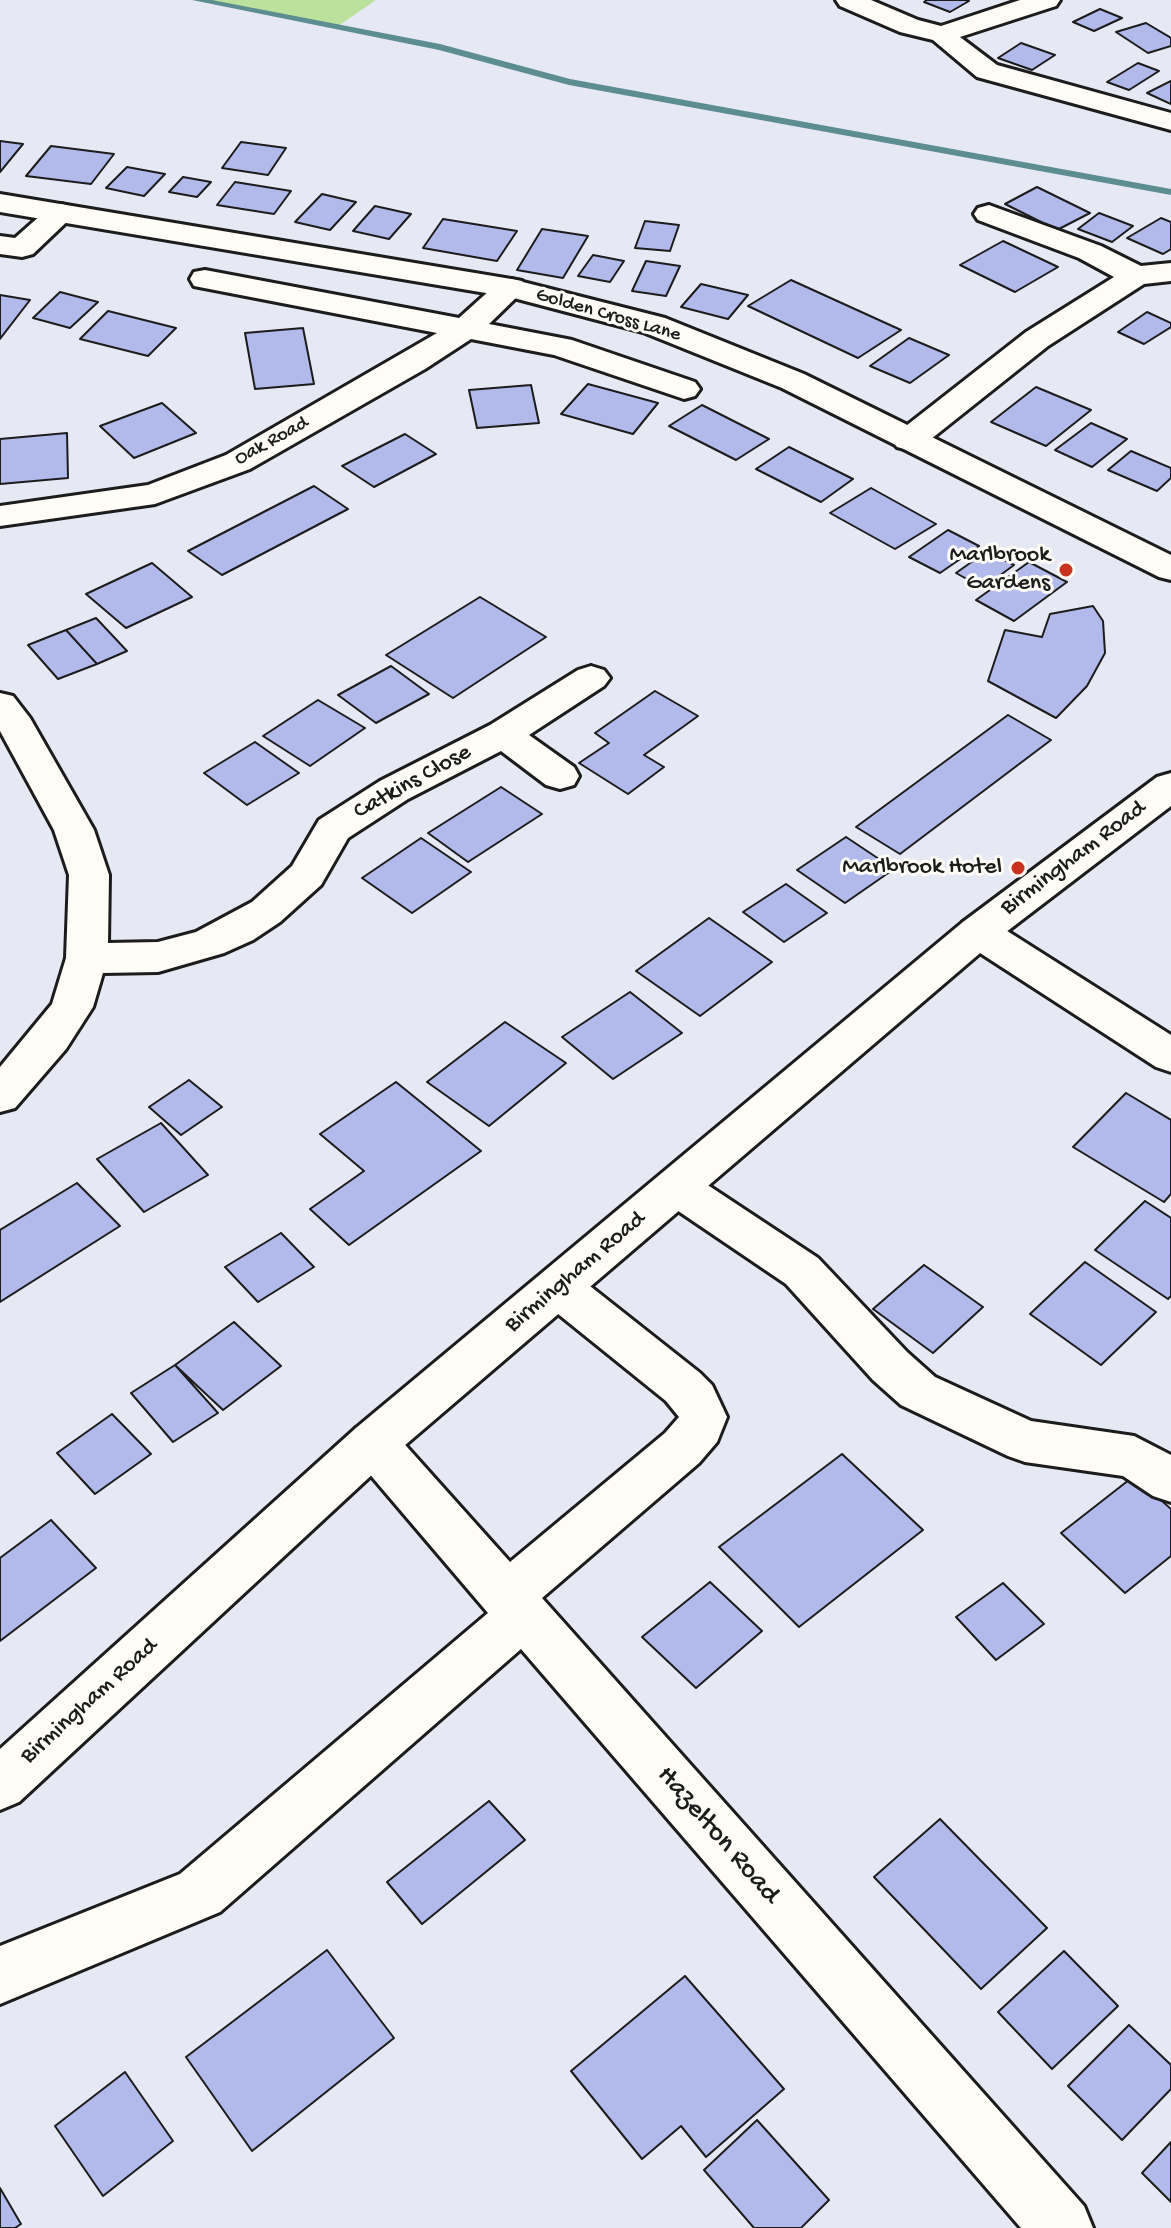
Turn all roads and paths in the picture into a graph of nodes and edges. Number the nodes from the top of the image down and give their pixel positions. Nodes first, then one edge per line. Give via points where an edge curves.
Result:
1 (849, 0) edge
2 (1047, 0) edge
3 (950, 43) junction
4 (1171, 122) edge
5 (0, 203) edge
6 (61, 213) junction
7 (989, 214) dead end
8 (0, 245) edge
9 (1171, 272) edge
10 (1136, 276) junction
11 (205, 279) dead end
12 (511, 288) junction
13 (465, 329) junction
14 (684, 389) dead end
15 (909, 440) junction
16 (0, 516) edge
17 (1171, 569) edge
18 (591, 678) dead end
19 (0, 705) edge
20 (503, 734) junction
21 (560, 776) dead end
22 (1171, 786) edge
23 (978, 932) junction
24 (87, 958) junction
25 (1171, 1056) edge
26 (0, 1096) edge
27 (678, 1188) junction
28 (559, 1288) junction
29 (373, 1443) junction
30 (1171, 1481) edge
31 (515, 1606) junction
32 (0, 1784) edge
33 (0, 1975) edge
34 (1062, 2228) edge

1 - 3 main road
2 - 3 main road
3 - 4 main road via 987,71
5 - 6 main road, Golden Cross Lane
6 - 8 main road via 22,248
6 - 12 main road, Golden Cross Lane
7 - 10 main road via 1090,252
9 - 10 main road
10 - 15 main road via 1037,339
11 - 13 main road
12 - 13 main road, Oak Road
12 - 15 main road, Golden Cross Lane via 654,325 793,381
13 - 14 main road via 561,347
13 - 16 main road, Oak Road via 238,462 155,494
15 - 17 main road, Golden Cross Lane
18 - 20 main road, Catkins Close
19 - 24 main road via 74,830 89,875
20 - 21 main road
20 - 24 main road, Catkins Close via 394,790 333,829 307,875 238,930 158,957
22 - 23 main road, Birmingham Road
23 - 25 main road
23 - 27 main road, Birmingham Road
24 - 26 main road via 72,1007
27 - 28 main road, Birmingham Road
27 - 30 main road via 802,1271 918,1391 1025,1441 1134,1457
28 - 29 main road, Birmingham Road
28 - 31 main road via 683,1387 703,1417 682,1448
29 - 31 main road, Hazelton Road
29 - 32 main road, Birmingham Road
31 - 33 main road via 200,1893
31 - 34 main road, Hazelton Road

